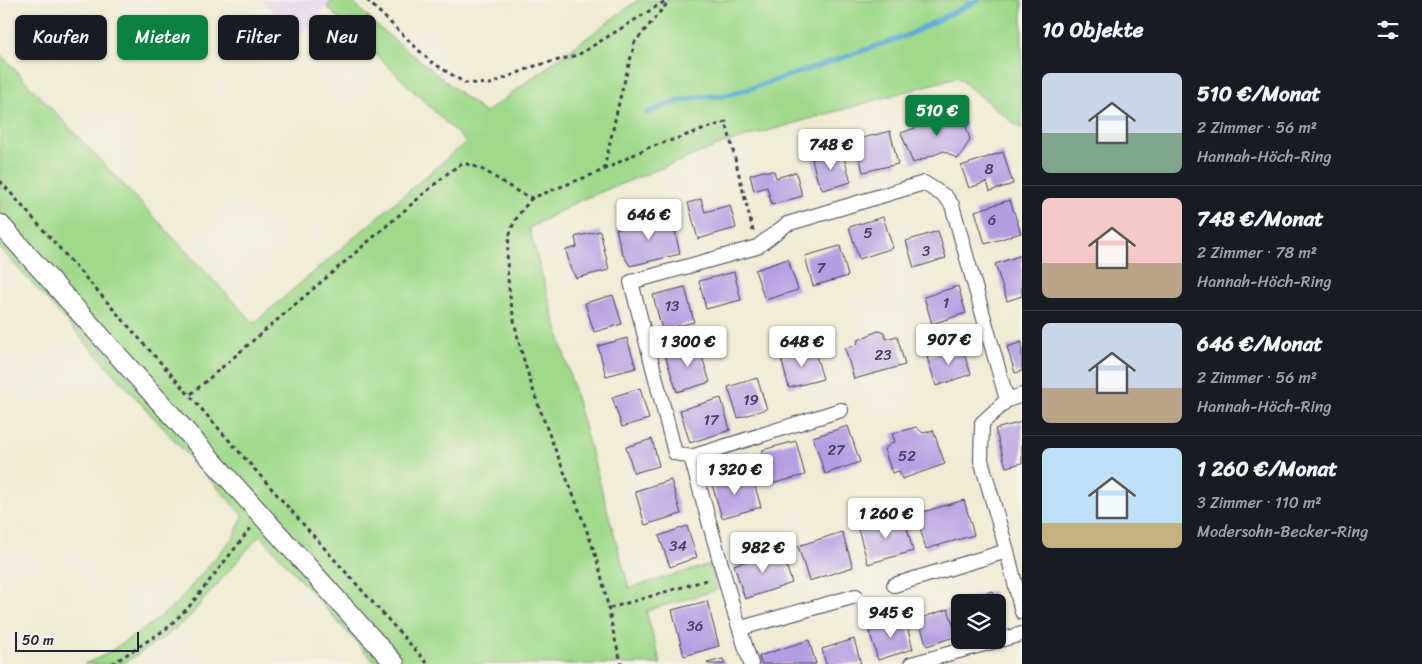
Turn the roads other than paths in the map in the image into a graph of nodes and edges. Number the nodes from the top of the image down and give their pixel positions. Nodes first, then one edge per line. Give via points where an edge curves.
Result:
1 (0, 224) edge
2 (1022, 395) edge
3 (1006, 400) junction
4 (841, 410) dead end
5 (691, 457) junction
6 (1007, 551) junction
7 (894, 585) dead end
8 (856, 596) dead end
9 (1022, 612) edge
10 (741, 628) junction
11 (1022, 634) edge
12 (395, 664) edge
13 (751, 664) edge
14 (911, 664) edge

1 - 12 main road
2 - 3 street
3 - 5 street via 952,206 946,197 924,184 787,224 758,247 631,282 676,454
3 - 6 street via 982,423 981,460
4 - 5 street
5 - 10 street
6 - 7 street
6 - 9 street
8 - 10 street
10 - 13 street
11 - 14 street

